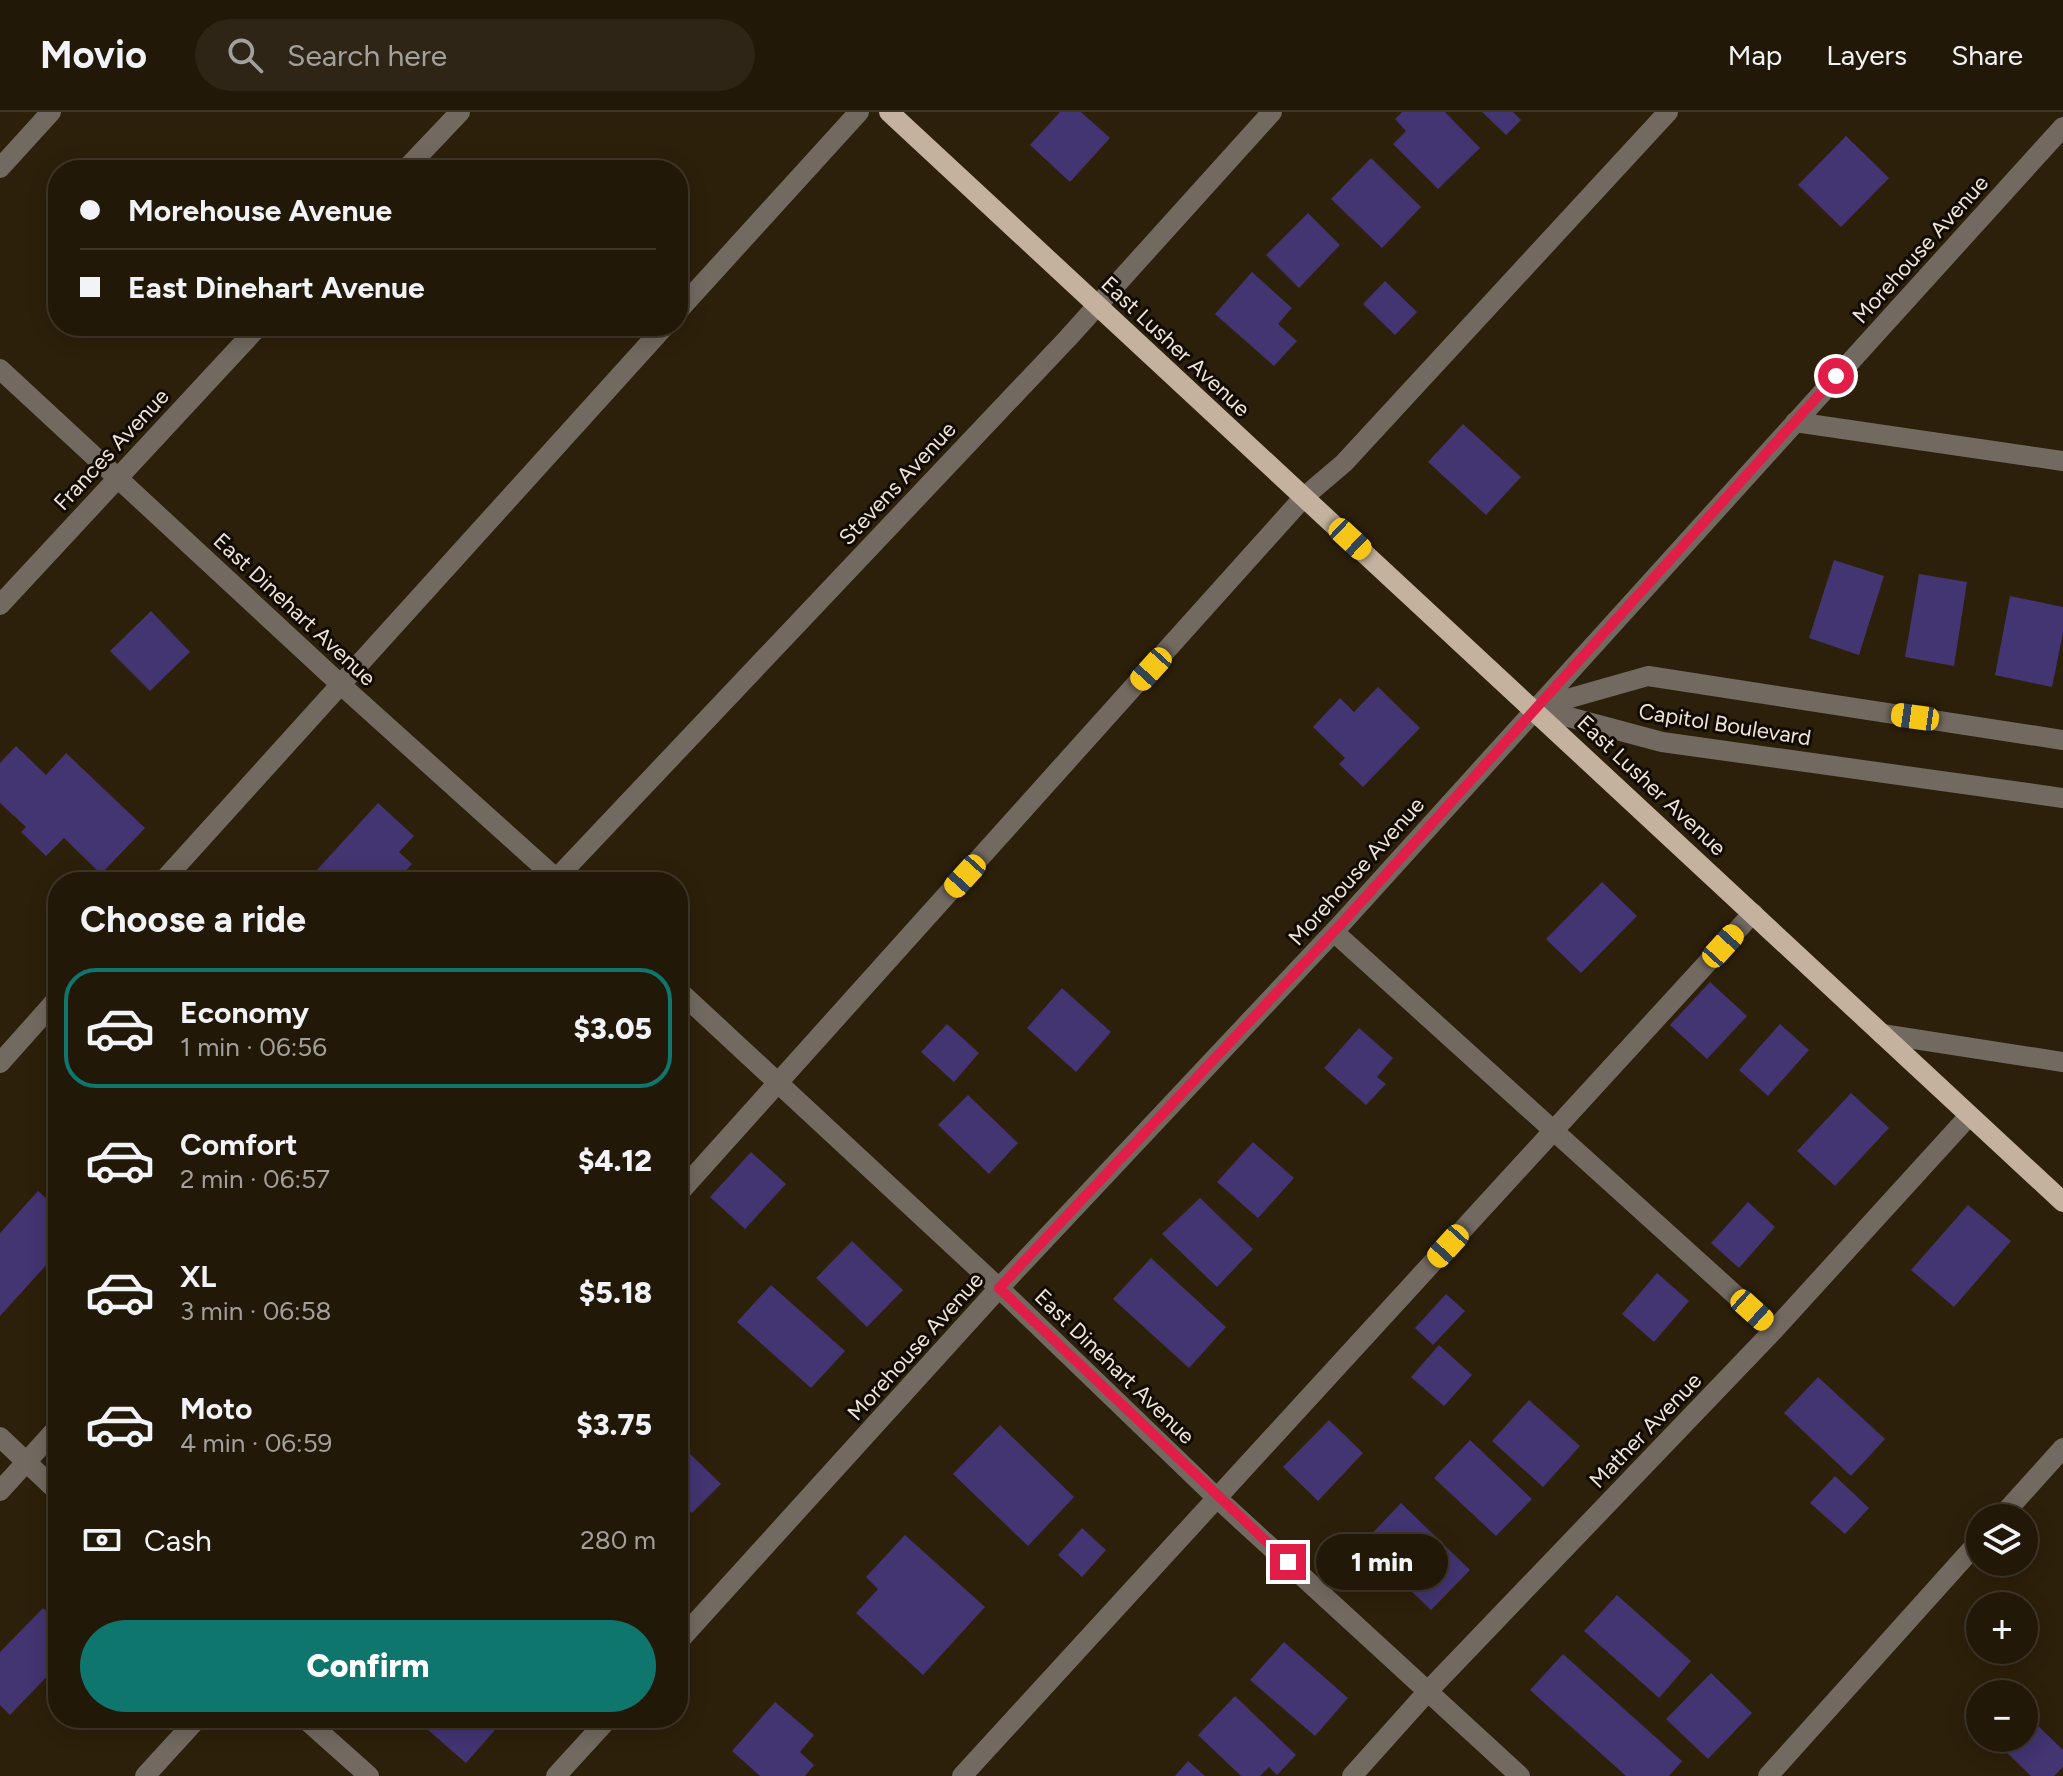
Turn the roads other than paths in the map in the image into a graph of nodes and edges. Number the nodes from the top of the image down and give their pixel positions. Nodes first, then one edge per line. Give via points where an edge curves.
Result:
1 (51, 112) edge
2 (460, 112) edge
3 (859, 112) edge
4 (889, 112) edge
5 (1272, 112) edge
6 (1668, 112) edge
7 (2063, 127) edge
8 (414, 160) edge
9 (0, 168) edge
10 (688, 300) edge
11 (1097, 306) junction
12 (250, 336) edge
13 (656, 336) edge
14 (0, 369) edge
15 (1795, 422) junction
16 (2063, 461) edge
17 (117, 478) junction
18 (1304, 497) junction
19 (0, 605) edge
20 (340, 684) junction
21 (1535, 708) junction
22 (2063, 740) edge
23 (2063, 798) edge
24 (171, 872) edge
25 (546, 872) edge
26 (564, 872) edge
27 (1753, 913) junction
28 (1334, 932) junction
29 (688, 999) edge
30 (48, 1009) edge
31 (1882, 1034) junction
32 (2063, 1062) edge
33 (0, 1063) edge
34 (780, 1083) junction
35 (1969, 1116) junction
36 (1553, 1132) junction
37 (688, 1183) edge
38 (2063, 1202) edge
39 (999, 1288) junction
40 (1774, 1330) junction
41 (0, 1437) edge
42 (48, 1438) edge
43 (2063, 1448) edge
44 (26, 1462) junction
45 (48, 1483) edge
46 (0, 1491) edge
47 (1217, 1498) junction
48 (2013, 1504) edge
49 (1966, 1556) edge
50 (688, 1631) edge
51 (1429, 1690) junction
52 (189, 1728) edge
53 (315, 1728) edge
54 (600, 1728) edge
55 (145, 1776) edge
56 (369, 1776) edge
57 (556, 1776) edge
58 (962, 1776) edge
59 (1352, 1776) edge
60 (1520, 1776) edge
61 (1768, 1776) edge

1 - 9 street
2 - 8 street
3 - 10 street
4 - 11 main road, East Lusher Avenue
5 - 11 street, Stevens Avenue
6 - 18 street via 1344,463
7 - 15 street, Morehouse Avenue
11 - 18 main road, East Lusher Avenue
11 - 26 street, Stevens Avenue
12 - 17 street, Frances Avenue
13 - 20 street
14 - 17 street, East Dinehart Avenue
15 - 16 street
15 - 21 street, Morehouse Avenue
17 - 19 street, Frances Avenue
17 - 20 street, East Dinehart Avenue
18 - 21 main road, East Lusher Avenue
18 - 34 street
20 - 24 street
20 - 25 street, East Dinehart Avenue
21 - 22 street, Capitol Boulevard via 1648,676
21 - 23 street, Capitol Boulevard via 1662,742
21 - 27 main road, East Lusher Avenue
21 - 28 street, Morehouse Avenue
27 - 31 main road, East Lusher Avenue
27 - 36 street
28 - 36 street
28 - 39 street, Morehouse Avenue
29 - 34 street, East Dinehart Avenue
30 - 33 street
31 - 32 street
31 - 35 main road, East Lusher Avenue
34 - 37 street
34 - 39 street, East Dinehart Avenue
35 - 38 main road, East Lusher Avenue
35 - 40 street, Mather Avenue
36 - 40 street
36 - 47 street
39 - 47 street, East Dinehart Avenue
39 - 50 street, Morehouse Avenue
40 - 51 street, Mather Avenue
41 - 44 street
42 - 44 street
43 - 48 street
44 - 45 street
44 - 46 street
47 - 51 street, East Dinehart Avenue
47 - 58 street
49 - 61 street
51 - 59 street, Mather Avenue
51 - 60 street, East Dinehart Avenue
52 - 55 street
53 - 56 street
54 - 57 street

